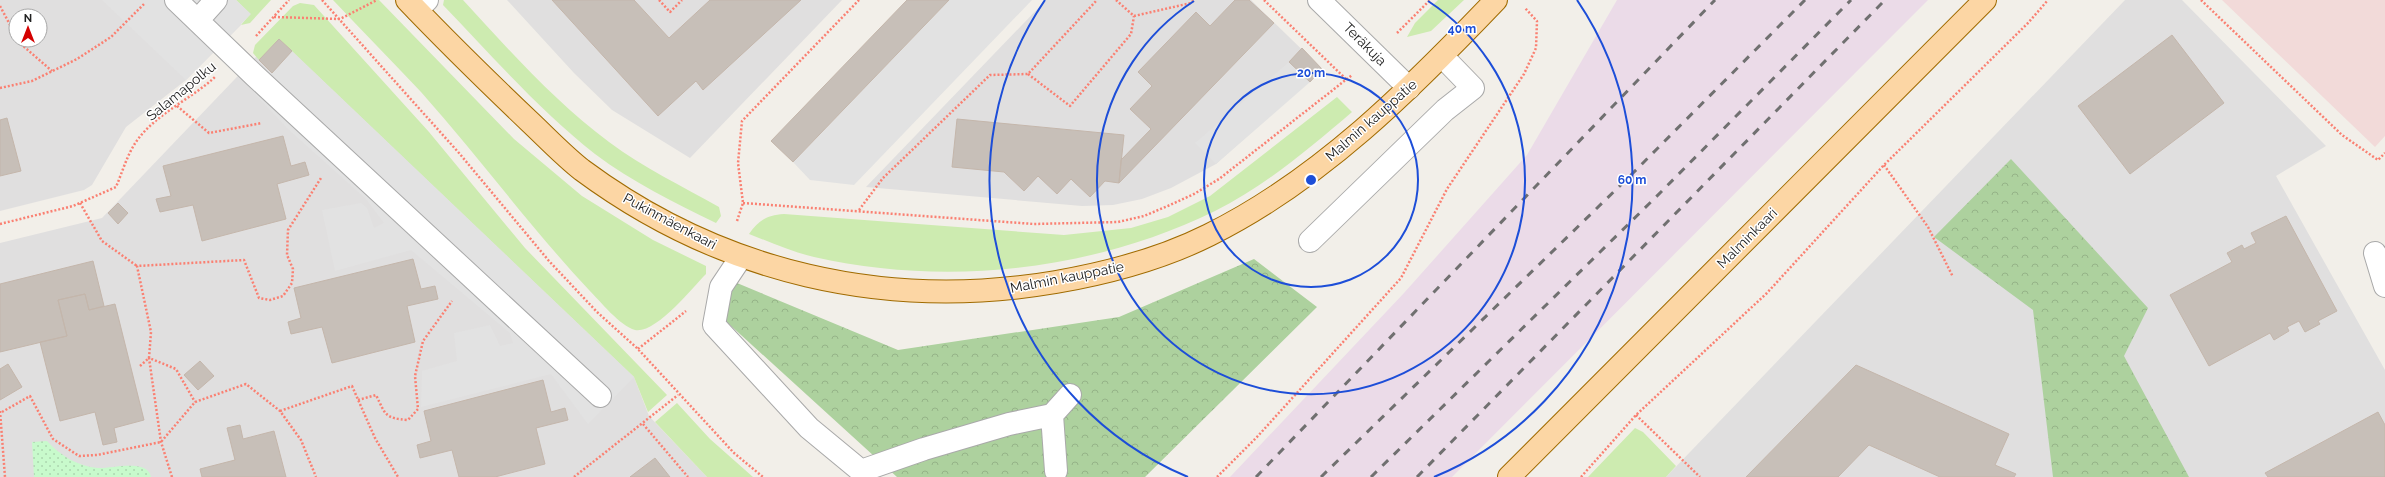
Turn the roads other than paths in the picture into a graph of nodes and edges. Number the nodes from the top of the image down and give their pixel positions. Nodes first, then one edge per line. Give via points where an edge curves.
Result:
1 (176, 0) edge
2 (216, 0) edge
3 (1319, 0) edge
4 (1496, 0) edge
5 (1985, 0) edge
6 (417, 3) edge
7 (198, 20) junction
8 (1442, 56) junction
9 (1409, 88) junction
10 (1310, 241) dead end
11 (2375, 253) dead end
12 (741, 257) junction
13 (2385, 286) edge
14 (979, 292) joint
15 (1070, 395) dead end
16 (600, 396) dead end
17 (1052, 415) junction
18 (1056, 471) dead end
19 (1509, 477) edge

1 - 7 street
2 - 7 street
3 - 9 street, Teräkuja
4 - 8 main road, Malmin kauppatie
5 - 19 main road, Malminkaari
6 - 12 main road, Pukinmäenkaari via 473,69 580,169 644,210
7 - 16 street
8 - 9 main road, Malmin kauppatie
8 - 10 street via 1473,88 1445,110
9 - 14 main road, Malmin kauppatie via 1337,152 1257,209 1208,236 1131,265 1087,277
11 - 13 street
12 - 14 main road, Pukinmäenkaari via 793,273 848,285 912,292
12 - 17 street via 721,287 714,325 809,428 861,471 1009,424
15 - 17 street
17 - 18 street

